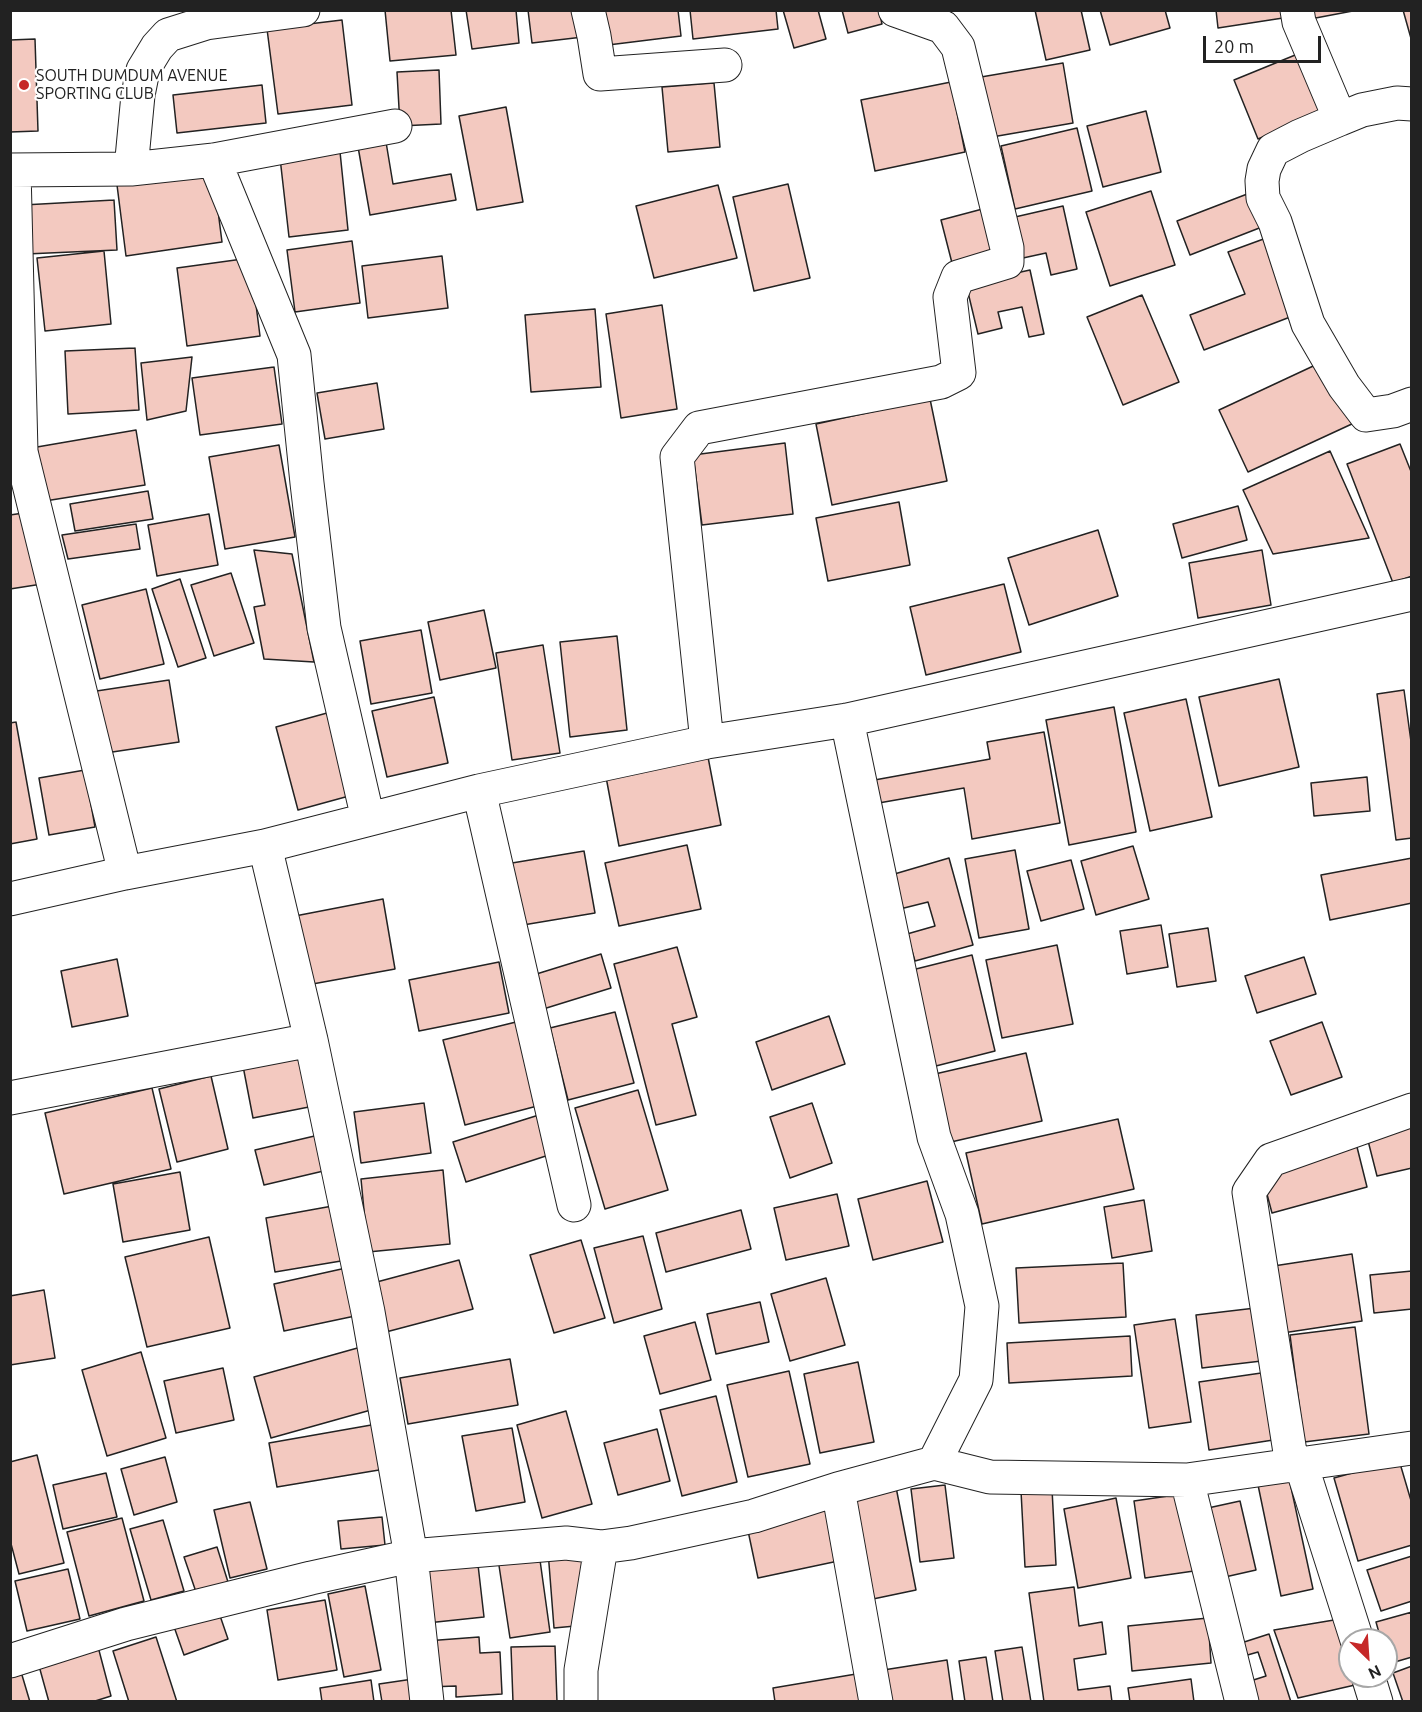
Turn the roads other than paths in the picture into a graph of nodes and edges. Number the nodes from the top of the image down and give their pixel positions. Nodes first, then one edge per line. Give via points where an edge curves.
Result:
1 (303, 10) edge
2 (588, 10) edge
3 (895, 10) edge
4 (1297, 10) edge
5 (725, 65) dead end
6 (1412, 104) edge
7 (1340, 119) junction
8 (394, 126) dead end
9 (214, 160) junction
10 (131, 169) junction
11 (12, 170) edge
12 (1412, 404) edge
13 (21, 501) edge
14 (1412, 594) edge
15 (847, 720) junction
16 (708, 742) junction
17 (478, 791) junction
18 (368, 819) junction
19 (265, 846) junction
20 (125, 873) junction
21 (10, 899) edge
22 (311, 1040) junction
23 (10, 1098) edge
24 (1412, 1110) edge
25 (574, 1205) dead end
26 (1412, 1448) edge
27 (934, 1463) junction
28 (1297, 1465) junction
29 (1187, 1479) junction
30 (838, 1489) junction
31 (600, 1547) junction
32 (411, 1556) junction
33 (1353, 1628) edge
34 (10, 1661) edge
35 (426, 1701) edge
36 (581, 1701) edge
37 (876, 1701) edge
38 (1242, 1701) edge

1 - 10 street via 206,23 168,35 143,70
2 - 5 street via 600,74
3 - 16 street via 943,27 958,47 1007,248 1006,262 958,277 950,297 959,373 941,382 699,428 677,457
4 - 7 street
6 - 7 street via 1386,105
7 - 12 street via 1273,150 1264,169 1263,198 1275,222 1308,324 1344,386 1366,415
8 - 9 street
9 - 10 street
9 - 18 street via 294,355 324,628
10 - 11 street
11 - 13 street
13 - 20 street via 46,551
14 - 15 street
15 - 16 street
15 - 27 street via 934,1137 962,1214 982,1306 976,1380
16 - 17 street
17 - 18 street
17 - 25 street
18 - 19 street
19 - 20 street
19 - 22 street
20 - 21 street
22 - 23 street
22 - 32 street via 368,1312
24 - 28 street via 1271,1160 1249,1192
26 - 28 street
27 - 29 street via 990,1478
27 - 30 street
28 - 29 street
28 - 33 street
29 - 38 street
30 - 31 street via 754,1516
30 - 37 street
31 - 32 street via 566,1543
31 - 36 street via 581,1670
32 - 34 street via 126,1624
32 - 35 street

